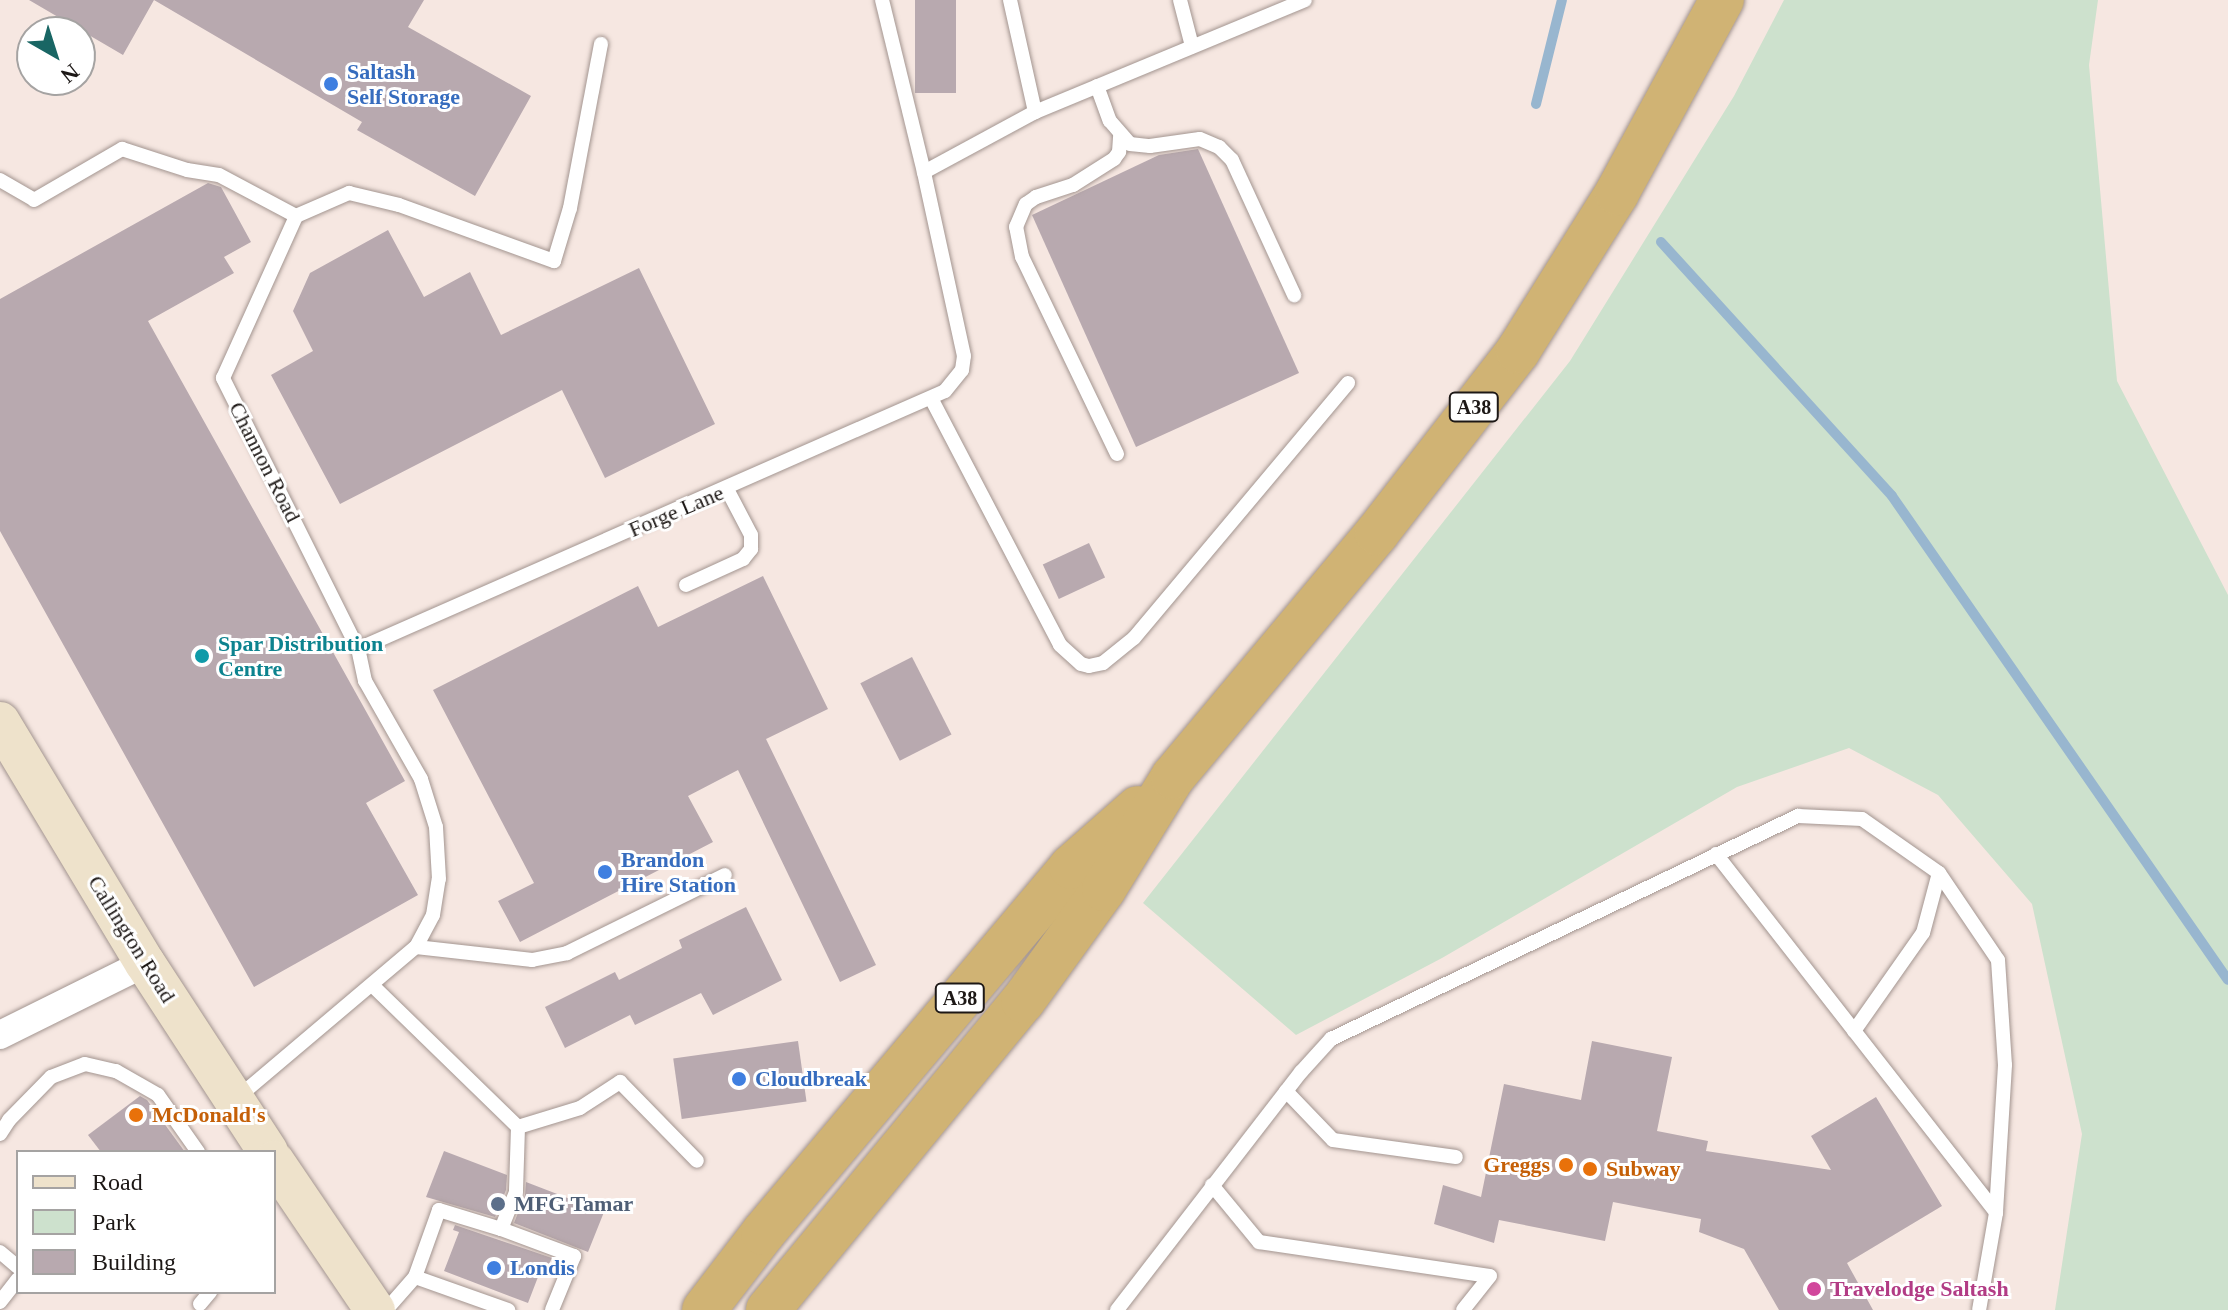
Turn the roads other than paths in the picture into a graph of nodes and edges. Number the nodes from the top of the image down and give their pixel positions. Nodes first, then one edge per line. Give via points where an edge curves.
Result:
1 (882, 0) edge
2 (1010, 0) edge
3 (1180, 0) edge
4 (1305, 0) edge
5 (1722, 0) edge
6 (601, 44) dead end
7 (1192, 46) junction
8 (1097, 86) junction
9 (1035, 112) junction
10 (1120, 136) junction
11 (924, 172) junction
12 (0, 180) edge
13 (296, 216) junction
14 (1294, 295) dead end
15 (1348, 383) dead end
16 (932, 400) junction
17 (1117, 454) dead end
18 (727, 489) junction
19 (686, 585) dead end
20 (358, 649) junction
21 (0, 722) edge
22 (1173, 777) junction
23 (1716, 854) junction
24 (1939, 873) junction
25 (725, 875) dead end
26 (416, 947) junction
27 (145, 963) junction
28 (372, 985) junction
29 (1854, 1031) junction
30 (0, 1035) edge
31 (1286, 1091) junction
32 (233, 1101) junction
33 (518, 1127) junction
34 (0, 1134) edge
35 (197, 1150) edge
36 (267, 1150) edge
37 (1456, 1157) dead end
38 (697, 1161) dead end
39 (276, 1164) edge
40 (1212, 1185) junction
41 (1996, 1213) junction
42 (501, 1229) junction
43 (0, 1252) edge
44 (16, 1265) edge
45 (415, 1277) junction
46 (16, 1282) edge
47 (0, 1302) edge
48 (375, 1310) edge
49 (386, 1310) edge
50 (508, 1310) edge
51 (552, 1310) edge
52 (704, 1310) edge
53 (768, 1310) edge
54 (1117, 1310) edge
55 (1463, 1310) edge
56 (1979, 1310) edge

1 - 11 lane
2 - 9 lane
3 - 7 lane
4 - 7 lane
5 - 22 highway, A38 via 1617,193 1518,351 1377,533
6 - 13 lane via 570,208 554,261 399,205 349,193
7 - 8 lane
8 - 9 lane
8 - 10 lane
9 - 11 lane
10 - 14 lane via 1130,144 1200,139 1219,147 1241,177
10 - 17 lane via 1119,152 1103,168 1036,197 1019,214 1016,227 1022,257
11 - 16 lane, Forge Lane via 963,346 962,370
12 - 13 lane via 34,200 122,149 219,175
13 - 20 lane, Channon Road via 223,378
15 - 16 lane via 1134,638 1103,663 1089,666 1060,645
16 - 18 lane, Forge Lane
18 - 19 lane via 751,535 751,549 743,559
18 - 20 lane, Forge Lane
20 - 26 lane, Channon Road via 365,681 421,779 436,827 439,879 433,915
21 - 27 main road, Callington Road
22 - 52 highway, A38 via 1071,867
22 - 53 highway, A38 via 1104,889 1023,1001
23 - 24 lane via 1798,816 1862,819
23 - 29 lane
23 - 31 lane via 1331,1039
24 - 29 lane via 1923,933
24 - 41 lane via 1998,960 2005,1065
25 - 26 lane via 567,953 532,960
26 - 28 lane, Channon Road
27 - 30 street
27 - 32 main road, Callington Road
28 - 32 lane, Channon Road
28 - 33 lane
29 - 41 lane
31 - 37 lane via 1333,1140
31 - 40 lane
32 - 36 main road, Callington Road
33 - 38 lane via 580,1108 620,1082
33 - 42 lane via 516,1192
34 - 35 lane via 51,1077 85,1064 116,1071 158,1095
39 - 48 main road
40 - 54 lane
40 - 55 lane via 1259,1242 1490,1276
41 - 56 lane
42 - 45 lane via 439,1210
42 - 51 lane via 574,1256
43 - 44 lane
45 - 49 lane
45 - 50 lane
46 - 47 lane

